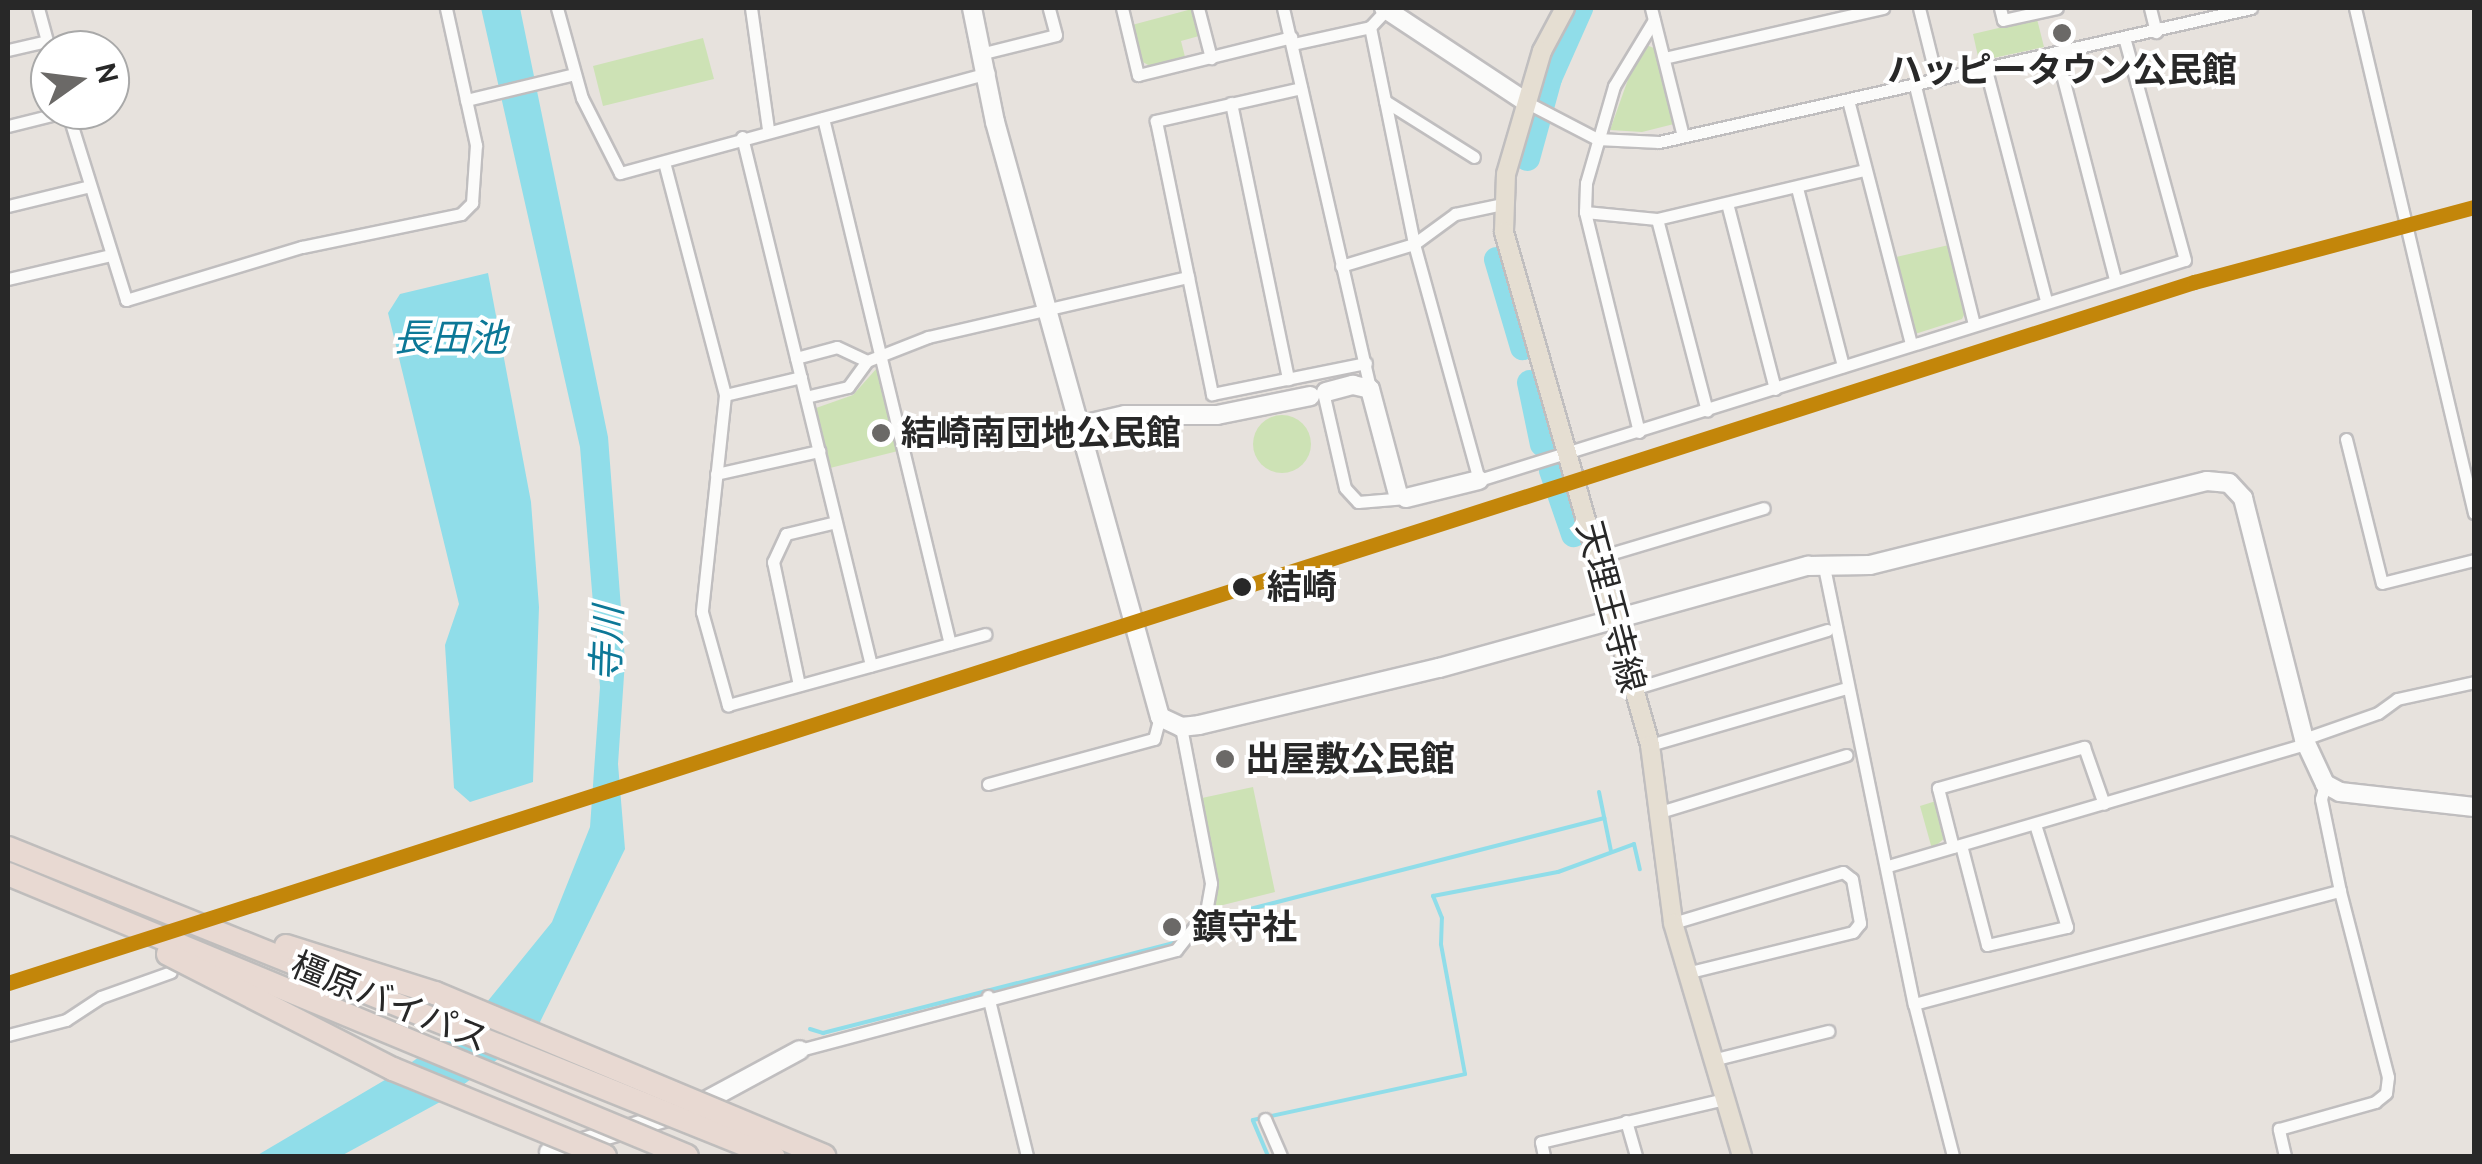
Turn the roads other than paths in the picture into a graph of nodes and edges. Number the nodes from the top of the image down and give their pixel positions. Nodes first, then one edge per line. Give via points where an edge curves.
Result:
1 (446, 8) edge
2 (556, 8) edge
3 (750, 8) edge
4 (972, 8) edge
5 (1049, 8) edge
6 (1122, 8) edge
7 (1198, 8) edge
8 (1283, 8) edge
9 (1564, 8) edge
10 (1883, 8) edge
11 (1920, 8) edge
12 (2000, 8) edge
13 (2057, 8) edge
14 (2150, 8) edge
15 (2252, 8) edge
16 (2356, 8) edge
17 (1385, 9) edge
18 (1653, 14) edge
19 (1370, 27) junction
20 (2156, 32) junction
21 (2125, 40) junction
22 (1292, 41) junction
23 (984, 53) junction
24 (2057, 55) junction
25 (1211, 58) junction
26 (1664, 58) junction
27 (1986, 70) junction
28 (988, 73) junction
29 (570, 75) junction
30 (1936, 80) junction
31 (1916, 86) junction
32 (1301, 88) junction
33 (471, 99) junction
34 (1385, 100) junction
35 (1848, 100) junction
36 (1526, 102) junction
37 (1232, 103) junction
38 (823, 118) junction
39 (74, 130) edge
40 (768, 130) junction
41 (1684, 136) junction
42 (742, 137) junction
43 (1597, 139) junction
44 (1474, 157) dead end
45 (664, 162) junction
46 (1864, 170) junction
47 (90, 186) junction
48 (1797, 188) junction
49 (1502, 204) junction
50 (8, 206) edge
51 (1728, 206) junction
52 (1585, 212) junction
53 (1657, 219) junction
54 (1414, 244) junction
55 (110, 255) junction
56 (1342, 266) junction
57 (1188, 277) junction
58 (8, 279) edge
59 (2116, 280) junction
60 (2046, 301) junction
61 (1047, 308) junction
62 (1974, 324) junction
63 (1911, 344) junction
64 (796, 358) junction
65 (881, 358) junction
66 (868, 361) junction
67 (1366, 363) junction
68 (1843, 366) junction
69 (801, 377) junction
70 (1288, 379) junction
71 (1370, 389) junction
72 (1776, 389) junction
73 (725, 395) junction
74 (806, 397) junction
75 (1320, 398) junction
76 (1707, 411) junction
77 (1082, 425) junction
78 (1639, 432) junction
79 (2346, 440) dead end
80 (819, 451) junction
81 (1567, 454) junction
82 (716, 474) junction
83 (1480, 480) junction
84 (1399, 498) junction
85 (1764, 508) dead end
86 (2474, 513) edge
87 (836, 522) junction
88 (1594, 558) junction
89 (2474, 560) edge
90 (1824, 566) junction
91 (1612, 621) junction
92 (1827, 630) dead end
93 (984, 634) dead end
94 (950, 644) junction
95 (871, 665) junction
96 (2474, 682) edge
97 (799, 685) junction
98 (1633, 689) junction
99 (1843, 689) dead end
100 (1160, 717) junction
101 (1181, 727) junction
102 (2305, 742) junction
103 (1650, 745) junction
104 (1846, 755) dead end
105 (988, 784) dead end
106 (2325, 784) junction
107 (2104, 804) junction
108 (2474, 806) edge
109 (1660, 812) junction
110 (2035, 824) junction
111 (1957, 846) junction
112 (8, 850) edge
113 (1888, 866) junction
114 (8, 877) edge
115 (2340, 891) junction
116 (83, 911) junction
117 (1673, 923) junction
118 (200, 924) junction
119 (170, 972) dead end
120 (1686, 973) junction
121 (988, 996) junction
122 (1914, 1004) junction
123 (1828, 1031) dead end
124 (8, 1035) edge
125 (800, 1050) joint
126 (1712, 1060) junction
127 (1725, 1098) junction
128 (1265, 1119) dead end
129 (1626, 1121) junction
130 (546, 1155) edge
131 (605, 1156) edge
132 (660, 1156) edge
133 (688, 1156) edge
134 (738, 1156) edge
135 (773, 1156) edge
136 (824, 1156) edge
137 (1027, 1156) edge
138 (1281, 1156) edge
139 (1544, 1156) edge
140 (1636, 1156) edge
141 (1742, 1156) edge
142 (1954, 1156) edge
143 (2286, 1156) edge

1 - 33 street
2 - 29 street
3 - 40 street
4 - 23 street
5 - 23 street via 1056,35
6 - 25 street via 1138,75
7 - 25 street
8 - 22 street
9 - 36 main road, 天理王寺線
10 - 26 street
11 - 30 street
12 - 13 street via 2003,20
14 - 20 street
15 - 20 street
16 - 86 street
17 - 19 street
17 - 36 street
18 - 26 street
18 - 43 street via 1614,86
19 - 22 street
19 - 34 street
20 - 21 street
21 - 24 street
21 - 59 street via 2185,260
22 - 25 street
22 - 32 street
23 - 28 street
24 - 27 street
24 - 59 street
26 - 41 street
27 - 30 street
27 - 60 street
28 - 38 street
28 - 61 street via 995,122
29 - 33 street
29 - 45 street via 620,173
30 - 31 street
31 - 35 street
31 - 62 street
32 - 37 street
32 - 56 street
33 - 55 street via 472,203 461,214 302,247 126,300
34 - 44 street
34 - 54 street
35 - 41 street
35 - 46 street
36 - 43 street
36 - 49 main road, 天理王寺線
37 - 57 street via 1156,121
37 - 70 street
38 - 40 street
38 - 65 street
39 - 47 street
40 - 42 street
41 - 43 street via 1635,144
42 - 45 street
42 - 64 street
43 - 52 street
45 - 73 street
46 - 48 street
46 - 63 street
47 - 50 street
47 - 55 street
48 - 51 street
48 - 68 street
49 - 54 street via 1454,214
49 - 81 main road, 天理王寺線
51 - 53 street
51 - 72 street
52 - 53 street
52 - 78 street
53 - 76 street
54 - 56 street
54 - 83 street
55 - 58 street
56 - 67 street
57 - 61 street
57 - 70 street via 1212,394
59 - 60 street
60 - 62 street
61 - 65 street via 928,337
61 - 77 street
62 - 63 street
63 - 68 street
64 - 66 street via 837,347
64 - 69 street
65 - 66 street
65 - 94 street
66 - 74 street via 848,387
67 - 70 street
67 - 71 street
68 - 72 street
69 - 73 street
69 - 74 street
71 - 75 street via 1353,384
71 - 84 street
72 - 76 street
73 - 82 street
74 - 80 street
75 - 77 street via 1217,416 1125,415
75 - 84 street via 1345,488 1358,502
76 - 78 street
77 - 100 street
78 - 81 street
79 - 89 street via 2382,583
80 - 82 street
80 - 87 street
81 - 83 street
81 - 88 main road, 天理王寺線
82 - 97 street via 702,612 728,705
83 - 84 street
85 - 88 street
87 - 95 street
87 - 97 street via 786,534 773,562
88 - 91 main road, 天理王寺線
90 - 91 street
90 - 102 street via 1870,565 2189,486 2229,482 2243,498
90 - 113 street
91 - 98 main road, 天理王寺線
91 - 101 street
92 - 98 street
93 - 94 street
94 - 95 street
95 - 97 street
96 - 102 street via 2398,699
98 - 103 main road, 天理王寺線
99 - 103 street
100 - 101 street
100 - 105 street via 1154,738
101 - 121 street via 1211,884 1193,934 1155,958
102 - 106 street
102 - 107 street
103 - 109 main road, 天理王寺線
104 - 109 street
106 - 108 street via 2340,792
106 - 115 street via 2321,799
107 - 110 street
107 - 111 street via 2084,747 1938,788
109 - 117 main road, 天理王寺線
110 - 111 street
110 - 111 street via 2067,928 1987,945
111 - 113 street
112 - 118 highway, 橿原バイパス, bridge
112 - 134 highway, bridge
113 - 122 street
114 - 116 highway, 橿原バイパス, bridge
114 - 133 highway, bridge
115 - 122 street
115 - 143 street via 2388,1077 2386,1092 2374,1102 2279,1129
116 - 131 highway, bridge via 394,1069
116 - 132 highway, 橿原バイパス, bridge
117 - 120 main road, 天理王寺線
117 - 120 street via 1843,872 1852,879 1860,923 1853,932
118 - 135 highway, 橿原バイパス, bridge
118 - 136 highway, bridge via 435,992
119 - 124 street via 101,997 66,1020
120 - 126 main road, 天理王寺線
121 - 125 street
121 - 137 street
122 - 142 street
123 - 126 street
125 - 130 street via 687,1111
126 - 127 main road, 天理王寺線
127 - 129 street
127 - 141 main road, 天理王寺線
128 - 138 street
129 - 139 street via 1541,1142
129 - 140 street

